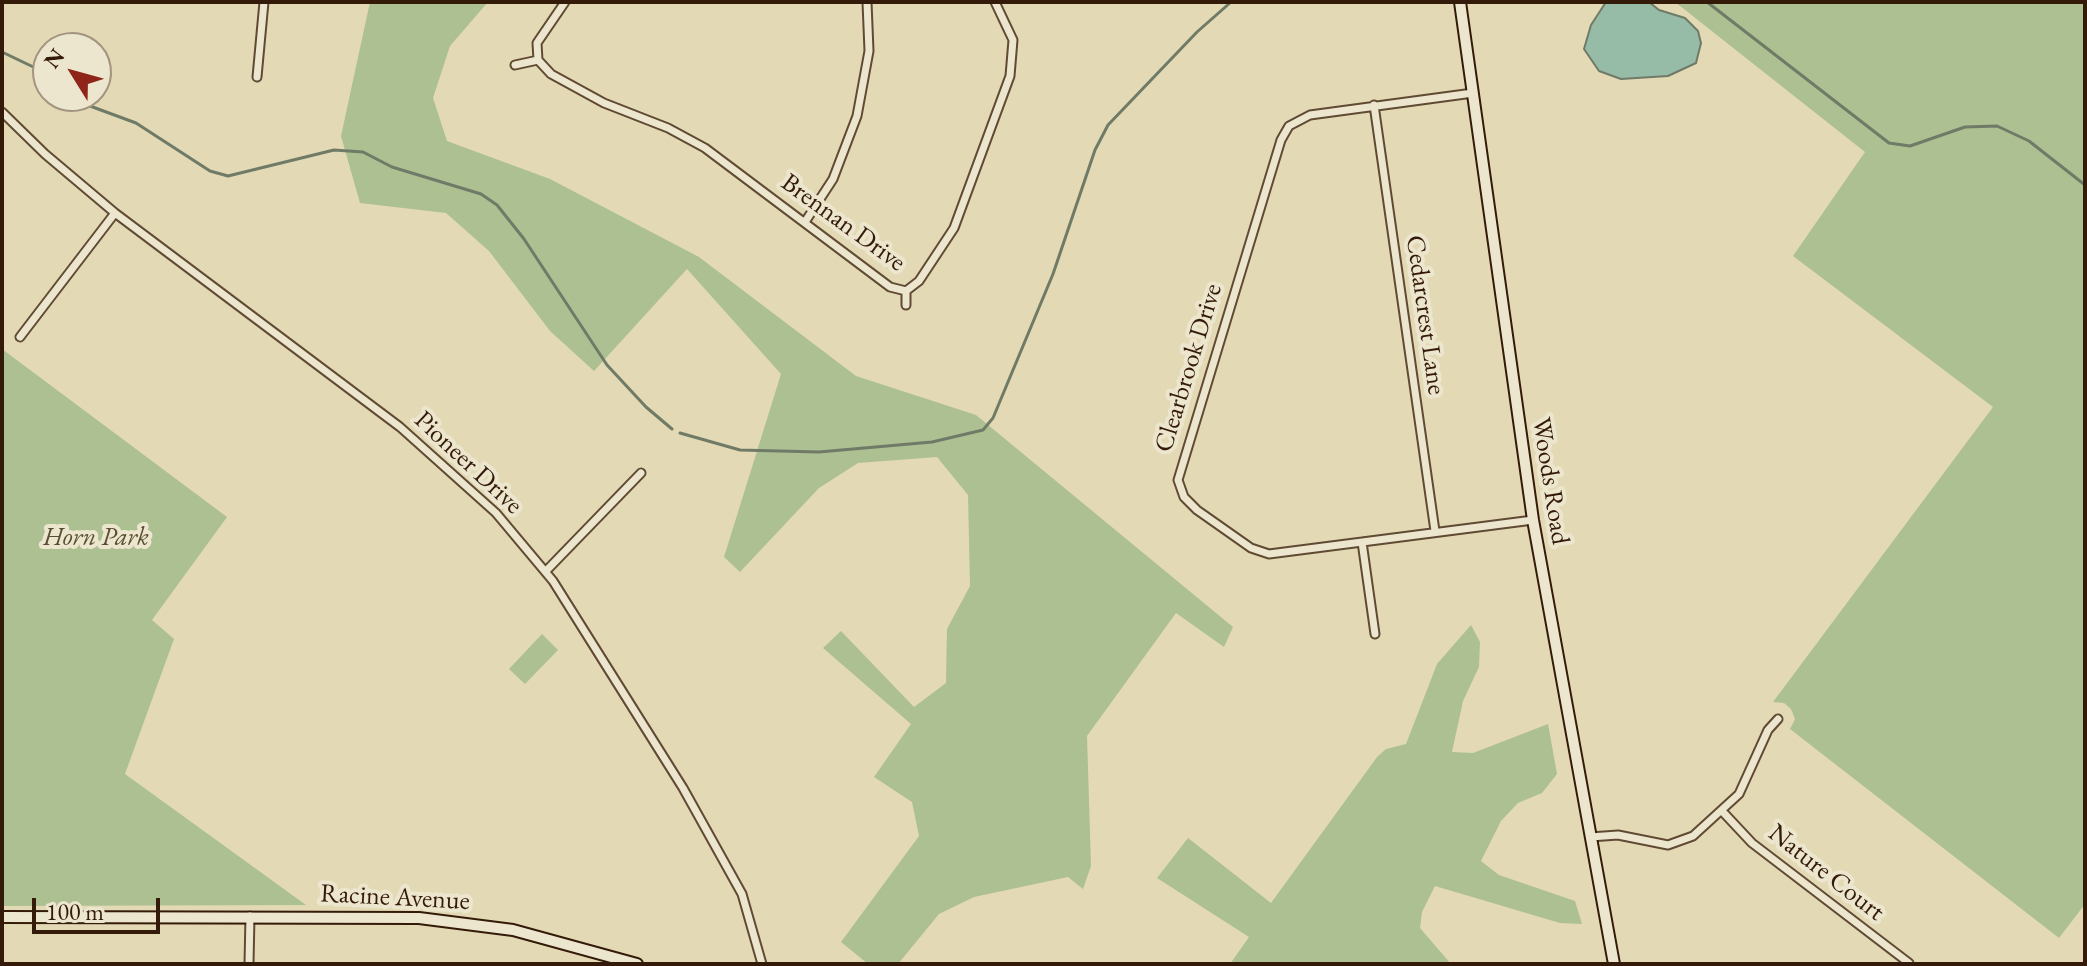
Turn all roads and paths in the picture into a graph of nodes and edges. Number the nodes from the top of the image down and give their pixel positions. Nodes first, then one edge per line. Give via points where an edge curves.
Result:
1 (264, 2) edge
2 (565, 2) edge
3 (867, 2) edge
4 (995, 2) edge
5 (1460, 2) edge
6 (538, 60) junction
7 (515, 65) dead end
8 (257, 77) dead end
9 (1473, 93) junction
10 (1374, 105) junction
11 (2, 112) edge
12 (115, 213) junction
13 (805, 222) junction
14 (906, 291) junction
15 (906, 305) dead end
16 (20, 337) dead end
17 (641, 473) dead end
18 (1533, 520) junction
19 (1435, 531) junction
20 (1362, 542) junction
21 (546, 571) junction
22 (1375, 634) dead end
23 (1778, 719) dead end
24 (1722, 811) junction
25 (1590, 837) junction
26 (250, 916) junction
27 (2, 917) edge
28 (1909, 963) edge
29 (249, 964) edge
30 (637, 964) edge
31 (762, 964) edge
32 (1614, 964) edge

1 - 8 street
2 - 6 street via 541,36
3 - 13 street via 869,51 857,116 833,179
4 - 14 street, Brennan Drive via 1013,40 1010,76 954,228 919,281
5 - 9 street, Woods Road
6 - 7 street
6 - 13 street, Brennan Drive via 577,89 705,148
9 - 10 street, Clearbrook Drive
9 - 18 street, Woods Road
10 - 19 street, Cedarcrest Lane
10 - 20 street, Clearbrook Drive via 1310,115 1284,133 1178,472 1180,490 1189,503 1260,553
11 - 12 street, Pioneer Drive
12 - 16 street
12 - 21 street, Pioneer Drive via 443,462
13 - 14 street, Brennan Drive via 890,287
14 - 15 street
17 - 21 street
18 - 19 street, Clearbrook Drive
18 - 25 street, Woods Road
19 - 20 street, Clearbrook Drive
20 - 22 street
21 - 31 street, Pioneer Drive via 712,839 747,906
23 - 24 street via 1768,730 1748,781
24 - 25 street via 1693,836 1668,845 1618,835
24 - 28 street, Nature Court via 1752,843
25 - 32 street, Woods Road
26 - 27 street, Racine Avenue
26 - 29 street
26 - 30 street, Racine Avenue via 450,921 572,944

